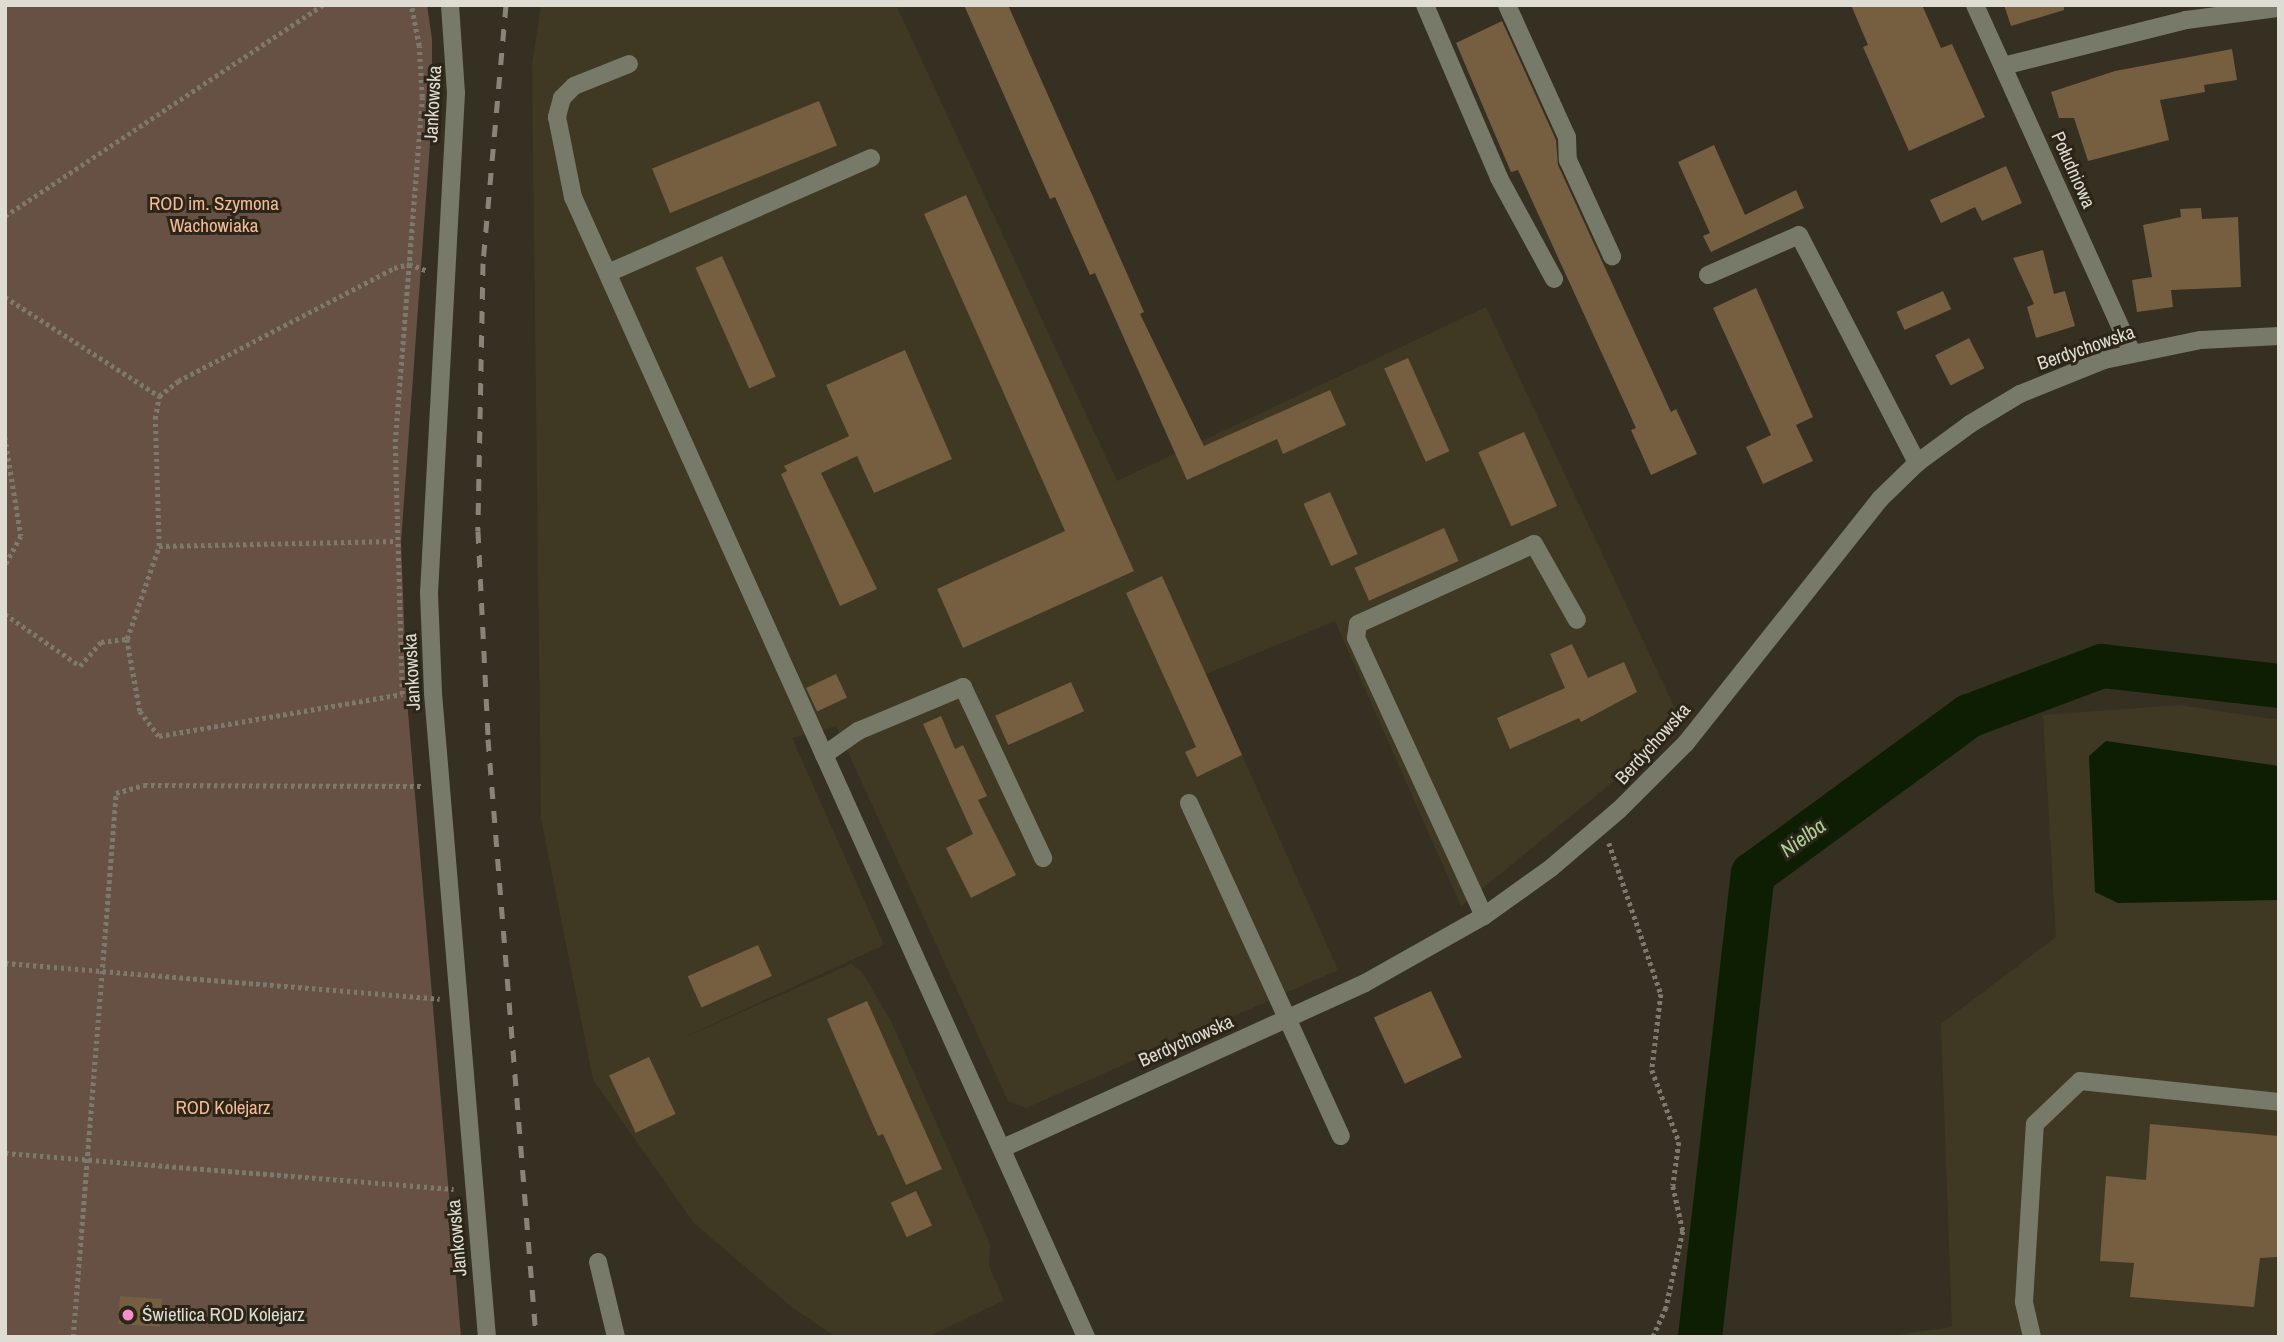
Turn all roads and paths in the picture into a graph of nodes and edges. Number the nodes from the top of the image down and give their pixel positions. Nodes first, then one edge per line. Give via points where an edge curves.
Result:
1 (323, 5) edge
2 (411, 5) edge
3 (450, 5) edge
4 (1425, 5) edge
5 (1507, 5) edge
6 (1975, 5) edge
7 (2279, 8) edge
8 (629, 64) dead end
9 (2003, 66) junction
10 (871, 158) dead end
11 (5, 216) edge
12 (1612, 256) dead end
13 (409, 264) junction
14 (443, 272) junction
15 (608, 273) junction
16 (1708, 275) dead end
17 (1554, 279) dead end
18 (5, 297) edge
19 (2279, 337) edge
20 (2132, 353) junction
21 (159, 396) junction
22 (5, 437) edge
23 (1917, 463) junction
24 (395, 541) junction
25 (159, 546) junction
26 (5, 566) edge
27 (5, 614) edge
28 (1577, 620) dead end
29 (127, 639) junction
30 (824, 755) junction
31 (440, 786) junction
32 (1189, 803) dead end
33 (1603, 825) junction
34 (1043, 858) dead end
35 (1484, 916) junction
36 (5, 963) edge
37 (102, 971) junction
38 (458, 1001) junction
39 (1286, 1019) junction
40 (2279, 1102) edge
41 (1341, 1136) dead end
42 (1003, 1148) junction
43 (5, 1153) edge
44 (85, 1159) junction
45 (474, 1191) junction
46 (598, 1262) dead end
47 (73, 1337) edge
48 (487, 1337) edge
49 (616, 1337) edge
50 (1086, 1337) edge
51 (1653, 1337) edge
52 (2032, 1337) edge

1 - 11 path
2 - 13 path via 422,97
3 - 14 street, Jankowska via 456,93
4 - 17 street via 1499,177
5 - 12 street via 1567,137 1568,160
6 - 9 street, Południowa
7 - 9 street via 2186,20
8 - 15 street via 574,86 562,98 557,117 573,197
9 - 20 street, Południowa
10 - 15 street
13 - 14 path via 418,270
13 - 21 path via 178,381
13 - 24 path via 395,442
14 - 31 street, Jankowska via 429,593
15 - 30 street
16 - 23 street via 1799,235
18 - 21 path
19 - 20 street, Berdychowska via 2201,340
20 - 23 street, Berdychowska via 2020,394
21 - 25 path via 155,419
22 - 26 path via 21,536
23 - 33 street, Berdychowska via 1838,547 1686,743
24 - 25 path
24 - 29 path via 402,694 159,736 139,711
25 - 29 path
27 - 29 path via 80,666 101,642
28 - 35 street via 1534,544 1358,624 1356,638
30 - 34 street via 858,731 962,687
30 - 42 street
31 - 37 path via 122,788 114,800
31 - 38 street, Jankowska
32 - 39 street
33 - 35 street, Berdychowska
33 - 51 path via 1661,994 1652,1070 1679,1142 1673,1186 1683,1231 1666,1308
35 - 39 street, Berdychowska via 1365,983
36 - 37 path
37 - 38 path
37 - 44 path
38 - 45 street, Jankowska
39 - 41 street
39 - 42 street, Berdychowska
40 - 52 street via 2080,1081 2035,1124 2024,1302
42 - 50 street
43 - 44 path
44 - 45 path
44 - 47 path
45 - 48 street, Jankowska
46 - 49 street

